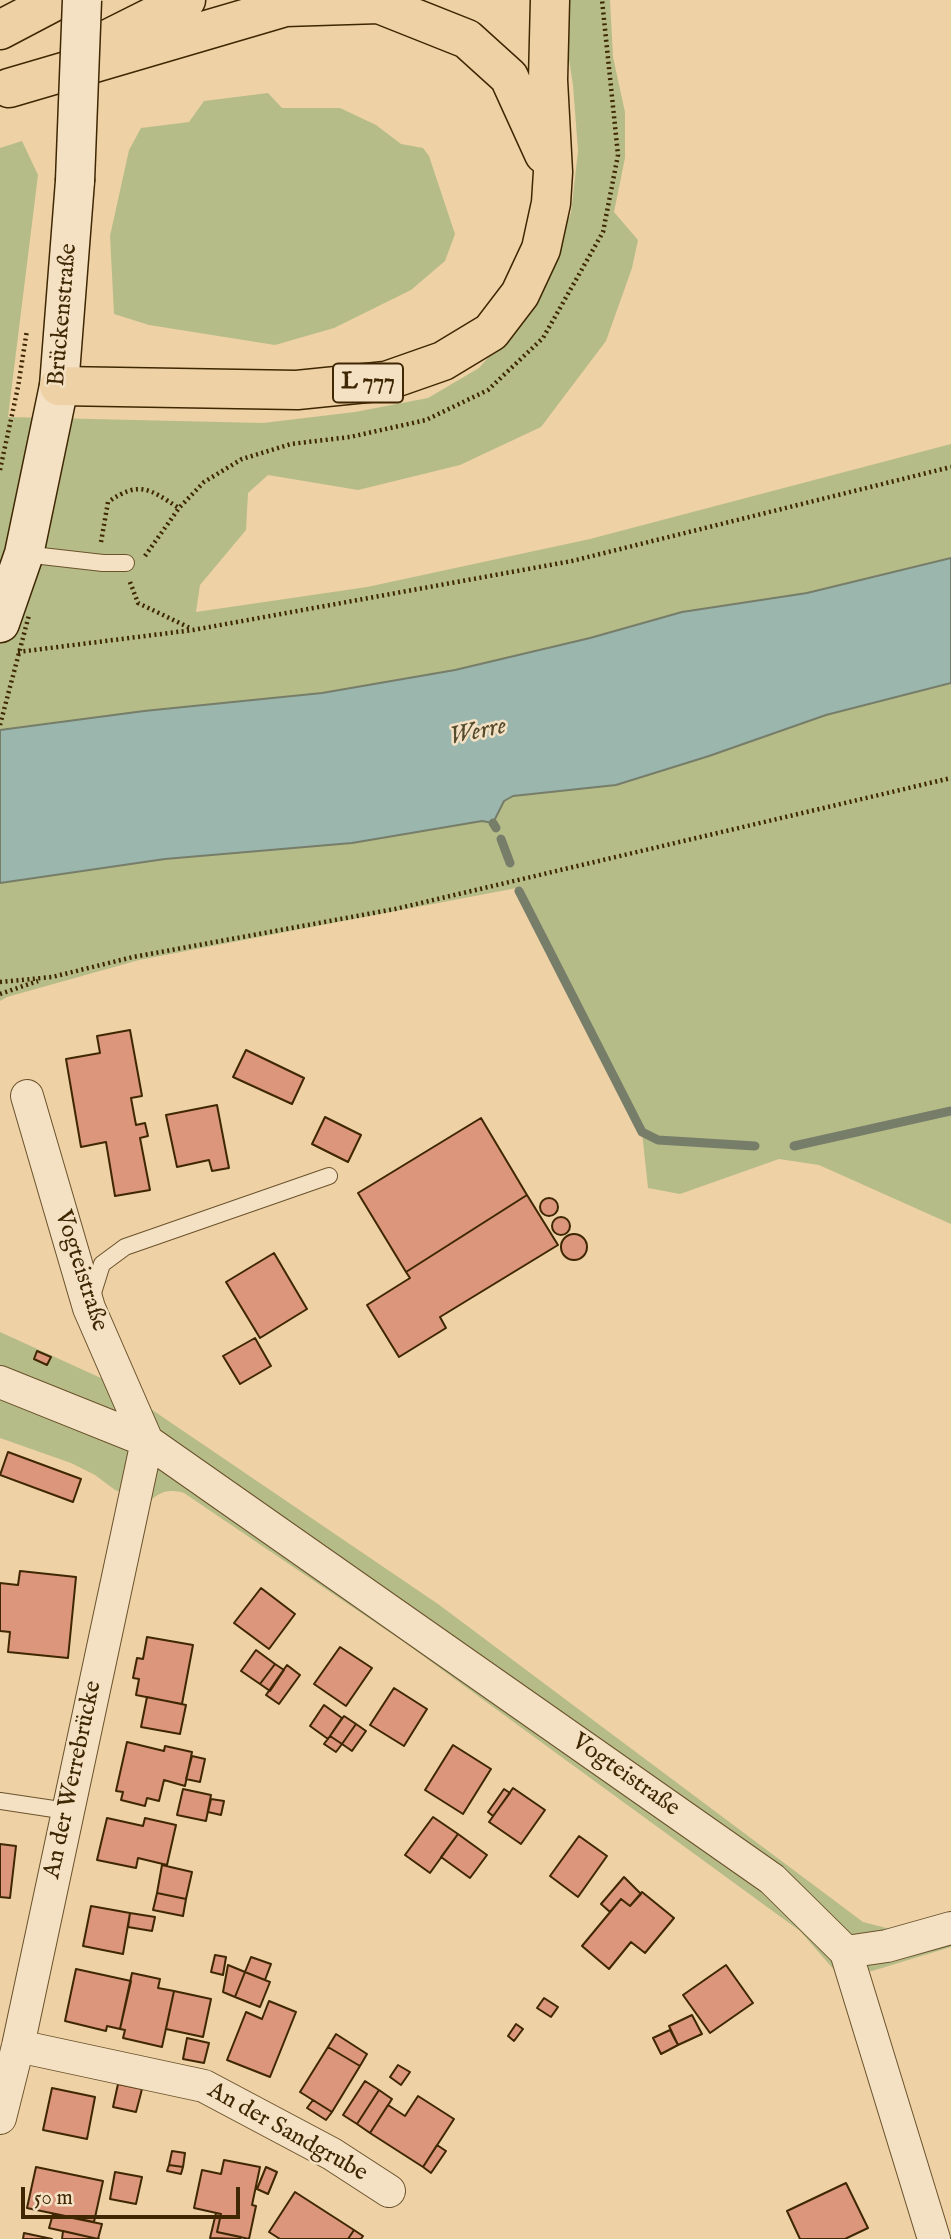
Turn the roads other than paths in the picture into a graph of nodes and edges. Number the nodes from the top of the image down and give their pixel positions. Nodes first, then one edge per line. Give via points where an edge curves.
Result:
1 (57, 0) edge
2 (82, 0) edge
3 (186, 0) edge
4 (550, 0) edge
5 (0, 30) edge
6 (5, 91) edge
7 (553, 172) junction
8 (59, 386) junction
9 (24, 554) junction
10 (126, 563) road end
11 (14, 630) edge
12 (27, 1096) dead end
13 (329, 1176) dead end
14 (89, 1308) junction
15 (0, 1382) edge
16 (147, 1441) junction
17 (0, 1801) edge
18 (68, 1811) junction
19 (951, 1928) edge
20 (846, 1952) junction
21 (18, 2046) junction
22 (0, 2118) edge
23 (389, 2191) dead end
24 (934, 2239) edge

1 - 5 highway
2 - 8 main road, Brückenstraße, bridge via 75,180
3 - 6 highway
4 - 7 highway, L 777
6 - 7 highway via 285,7 379,4 467,39 509,77
7 - 8 highway, L 777 via 541,249 520,294 491,332 443,361 386,382 297,390
8 - 9 main road, Brückenstraße
9 - 10 lane
9 - 11 main road, Brückenstraße
12 - 14 street, Vogteistraße
13 - 14 lane via 125,1247 102,1264
14 - 16 street, Vogteistraße
15 - 16 street, Vogteistraße
16 - 18 street, An der Werrebrücke
16 - 20 street, Vogteistraße via 772,1879
17 - 18 lane
18 - 21 street, An der Werrebrücke
19 - 20 street
20 - 24 street, Vogteistraße
21 - 22 street, An der Werrebrücke
21 - 23 street, An der Sandgrube via 204,2086 332,2154

